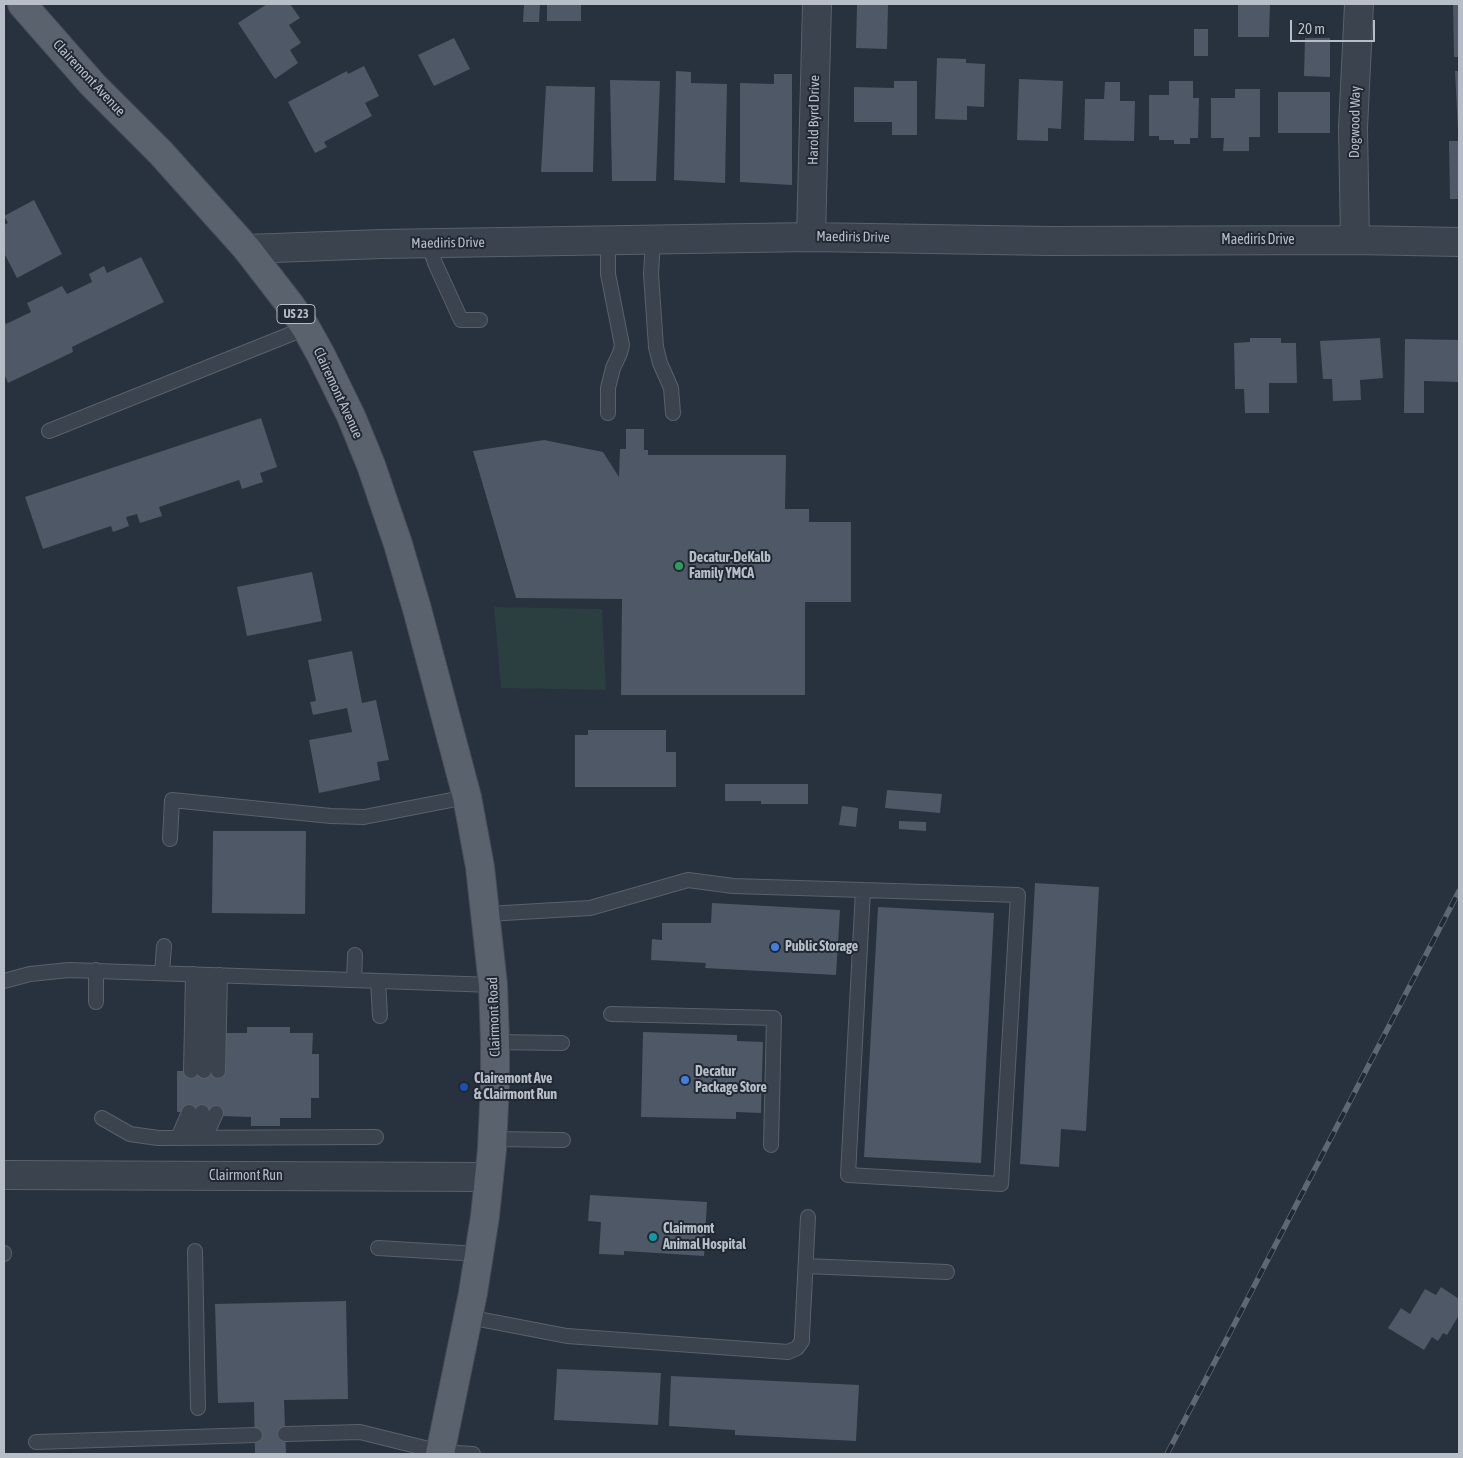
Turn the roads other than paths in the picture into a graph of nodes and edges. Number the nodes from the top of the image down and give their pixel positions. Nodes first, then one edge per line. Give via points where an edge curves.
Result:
1 (22, 4) edge
2 (817, 4) edge
3 (1359, 4) edge
4 (811, 237) junction
5 (608, 240) junction
6 (652, 240) junction
7 (1355, 240) junction
8 (1459, 242) edge
9 (429, 244) junction
10 (247, 249) junction
11 (480, 320) dead end
12 (306, 328) junction
13 (608, 412) dead end
14 (673, 413) dead end
15 (49, 431) dead end
16 (442, 700) joint
17 (467, 797) junction
18 (170, 839) dead end
19 (863, 890) junction
20 (487, 914) junction
21 (164, 946) dead end
22 (355, 955) dead end
23 (96, 970) junction
24 (162, 973) junction
25 (207, 975) junction
26 (354, 980) junction
27 (4, 981) edge
28 (378, 981) junction
29 (493, 985) junction
30 (96, 1002) dead end
31 (611, 1014) dead end
32 (380, 1016) dead end
33 (495, 1042) junction
34 (562, 1043) dead end
35 (197, 1071) dead end
36 (218, 1071) dead end
37 (102, 1118) dead end
38 (376, 1137) dead end
39 (178, 1138) junction
40 (199, 1138) junction
41 (492, 1139) junction
42 (563, 1140) dead end
43 (771, 1145) dead end
44 (4, 1175) edge
45 (489, 1177) junction
46 (808, 1217) dead end
47 (378, 1248) dead end
48 (194, 1251) dead end
49 (479, 1254) junction
50 (806, 1266) junction
51 (947, 1272) dead end
52 (468, 1317) junction
53 (198, 1408) dead end
54 (285, 1434) dead end
55 (255, 1435) dead end
56 (36, 1442) dead end
57 (441, 1453) edge
58 (473, 1454) edge

1 - 10 main road, Clairemont Avenue / US 23
2 - 4 street, Harold Byrd Drive
3 - 7 street, Dogwood Way via 1353,128
4 - 6 street, Maediris Drive
4 - 7 street, Maediris Drive via 1049,241
5 - 6 street, Maediris Drive
5 - 9 street, Maediris Drive
5 - 13 lane via 608,274 622,345 608,388
6 - 14 lane via 656,347 671,388
7 - 8 street, Maediris Drive
9 - 10 street, Maediris Drive
9 - 11 lane via 461,320
10 - 12 main road, Clairemont Avenue / US 23
12 - 15 lane
12 - 16 main road, Clairemont Avenue / US 23 via 351,416 372,468
16 - 17 main road, Clairmont Road / US 23
17 - 18 lane via 364,817 172,800
17 - 20 main road, Clairmont Road / US 23
19 - 19 lane via 1018,895 1001,1184 848,1175
19 - 20 lane via 733,886 688,880 590,908
20 - 29 main road, Clairmont Road / US 23
21 - 24 lane
22 - 26 lane
23 - 24 lane
23 - 27 lane via 52,971
23 - 30 lane
24 - 25 lane
25 - 26 lane
25 - 35 lane
25 - 36 lane
26 - 28 lane
28 - 29 lane
28 - 32 lane
29 - 33 main road, Clairmont Road / US 23
31 - 43 lane via 774,1018
33 - 34 lane
33 - 41 main road, Clairmont Road / US 23
37 - 39 lane via 130,1134
38 - 40 lane
39 - 40 lane
39 - 40 lane via 202,1113
41 - 42 lane
41 - 45 main road, Clairmont Road / US 23
44 - 45 street, Clairmont Run
45 - 49 main road, Clairmont Road / US 23
46 - 50 lane
47 - 49 lane
48 - 53 lane
49 - 52 main road, Clairmont Road / US 23
50 - 51 lane
50 - 52 lane via 802,1341 788,1352 567,1336
52 - 57 main road, Clairmont Road / US 23
54 - 57 lane via 360,1432
55 - 56 lane
57 - 58 lane

